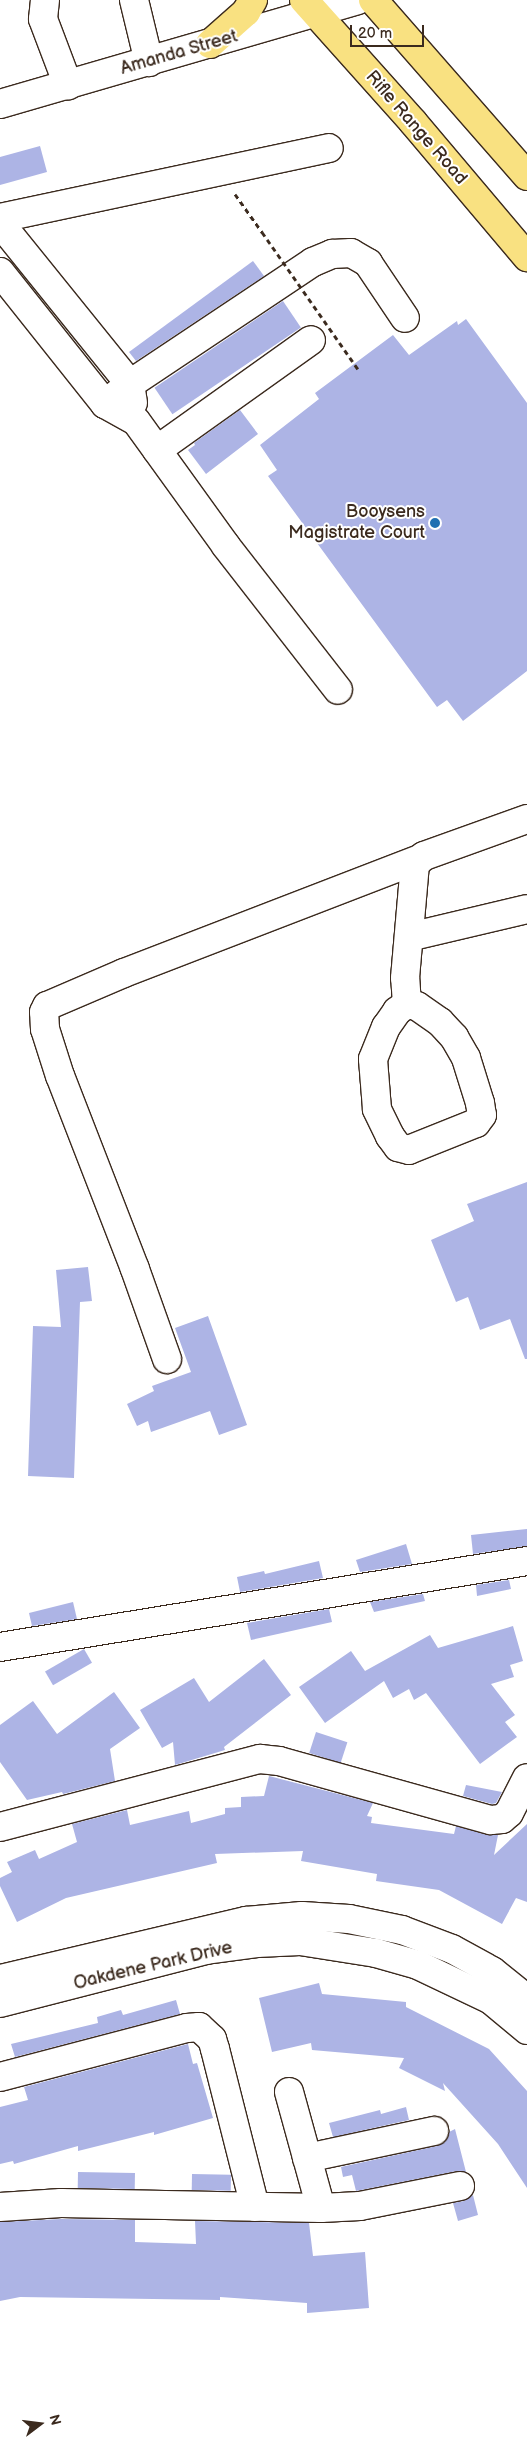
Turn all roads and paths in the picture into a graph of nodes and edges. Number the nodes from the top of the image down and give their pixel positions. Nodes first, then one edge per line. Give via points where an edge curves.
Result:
1 (134, 0) edge
2 (253, 0) edge
3 (357, 0) edge
4 (373, 0) edge
5 (41, 6) edge
6 (310, 7) edge
7 (210, 44) junction
8 (149, 62) junction
9 (68, 85) junction
10 (0, 104) edge
11 (330, 148) dead end
12 (219, 171) junction
13 (527, 176) edge
14 (0, 218) edge
15 (0, 223) edge
16 (527, 257) edge
17 (0, 272) edge
18 (405, 318) dead end
19 (311, 340) dead end
20 (358, 369) dead end
21 (130, 384) junction
22 (105, 404) junction
23 (136, 421) junction
24 (158, 450) junction
25 (338, 690) dead end
26 (527, 819) edge
27 (419, 859) junction
28 (527, 909) edge
29 (409, 936) junction
30 (407, 1004) junction
31 (167, 1359) dead end
32 (527, 1561) edge
33 (0, 1647) edge
34 (527, 1778) edge
35 (0, 1827) edge
36 (6, 1982) edge
37 (527, 1999) edge
38 (527, 2030) edge
39 (0, 2077) edge
40 (288, 2092) dead end
41 (434, 2131) dead end
42 (307, 2158) junction
43 (460, 2186) dead end
44 (255, 2206) junction
45 (0, 2207) edge
46 (321, 2208) junction

1 - 8 street
2 - 7 main road via 246,12
3 - 6 street, Amanda Street
4 - 13 main road
5 - 9 street
6 - 7 street, Amanda Street
6 - 16 main road, Rifle Range Road
7 - 8 street, Amanda Street
8 - 9 street, Amanda Street
9 - 10 street, Amanda Street
11 - 12 street
12 - 14 street
12 - 20 path, bridge
15 - 21 street
17 - 22 street
18 - 21 street via 368,263 350,253 332,254 313,262
19 - 24 street
21 - 22 street
21 - 23 street
22 - 23 street
23 - 24 street
24 - 25 street via 226,546
26 - 27 street
27 - 29 street via 413,877
27 - 31 street via 108,980 48,1006 44,1012 45,1030 60,1076
28 - 29 street
29 - 30 street
30 - 30 street via 397,1011 386,1027 373,1058 378,1109 398,1147 409,1150 476,1123 482,1115 466,1058 454,1038 440,1022 417,1006
32 - 33 street
34 - 35 street via 509,1813 502,1819 491,1820 279,1761 260,1759
36 - 37 street, Oakdene Park Drive via 246,1921 302,1916 349,1919 402,1930 452,1949 492,1971
36 - 38 street, Oakdene Park Drive via 206,1950 300,1941 376,1953 418,1965 491,2000
39 - 44 street via 187,2028 199,2028 212,2039
40 - 42 street
41 - 42 street
42 - 46 street
43 - 46 street via 360,2206
44 - 45 street via 61,2202
44 - 46 street

